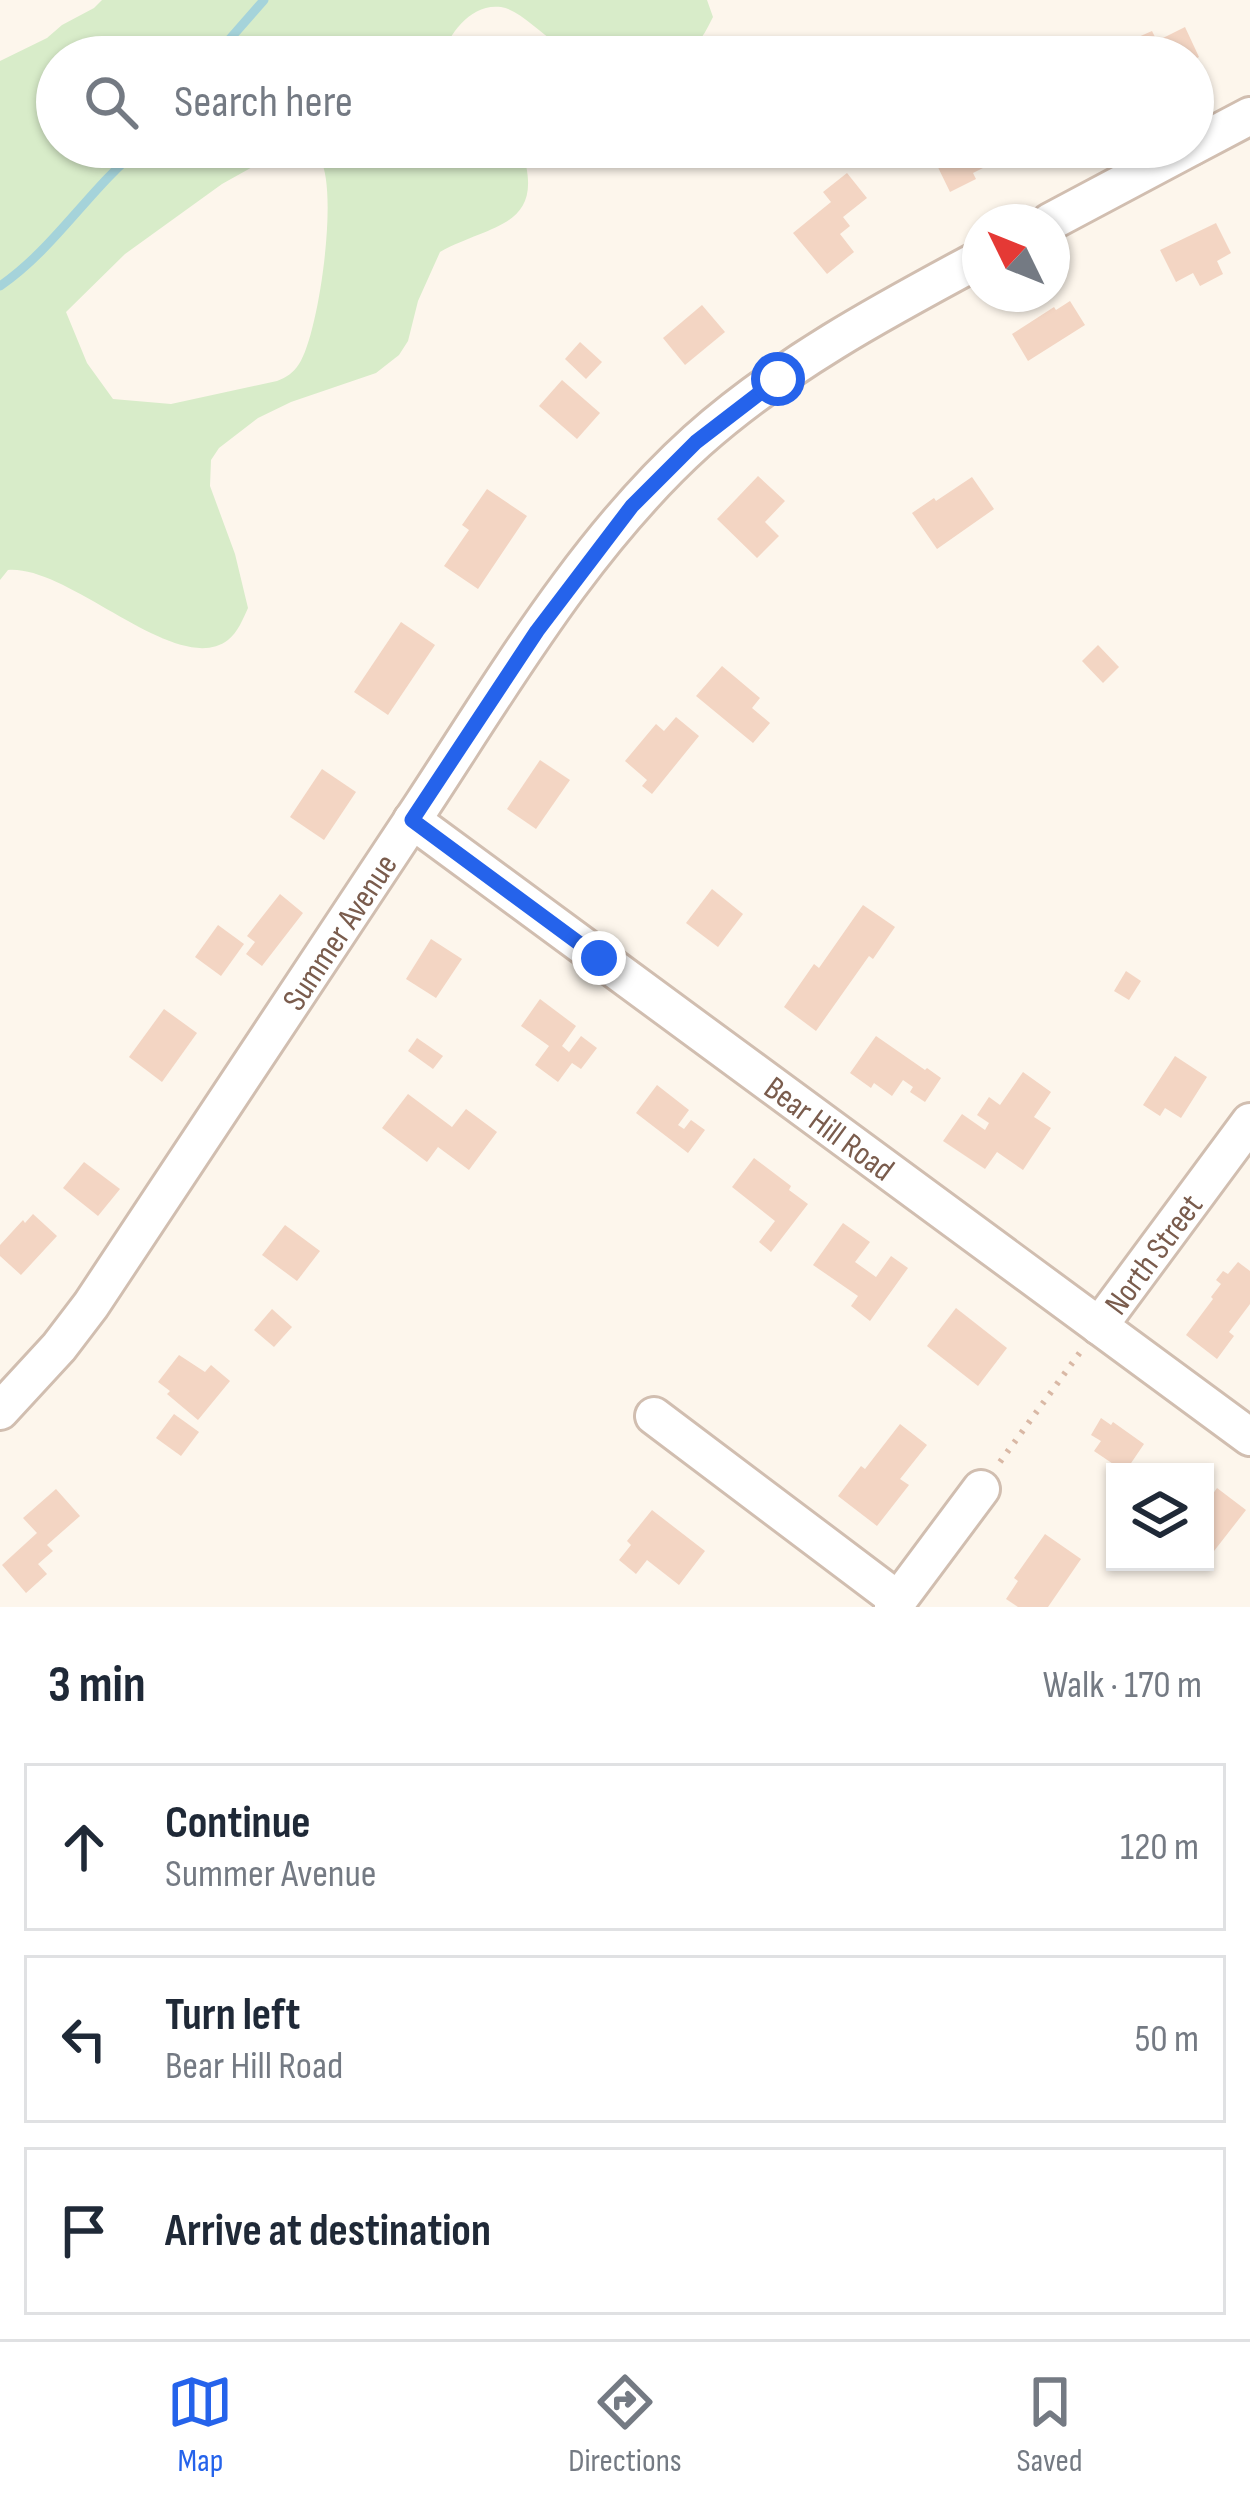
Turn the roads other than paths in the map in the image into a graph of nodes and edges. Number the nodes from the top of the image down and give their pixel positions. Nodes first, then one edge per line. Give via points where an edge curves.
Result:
1 (1250, 116) edge
2 (1214, 135) edge
3 (1151, 168) edge
4 (1070, 211) edge
5 (962, 270) edge
6 (412, 820) junction
7 (1250, 1122) edge
8 (1099, 1326) junction
9 (0, 1411) edge
10 (655, 1416) dead end
11 (1250, 1437) edge
12 (981, 1489) road end
13 (895, 1604) edge

1 - 2 street
3 - 4 street
5 - 6 street, Summer Avenue via 815,353 662,475 537,631
6 - 8 street, Bear Hill Road
6 - 9 street, Summer Avenue via 91,1305
7 - 8 street, North Street
8 - 11 street, Bear Hill Road
10 - 13 street
12 - 13 street

